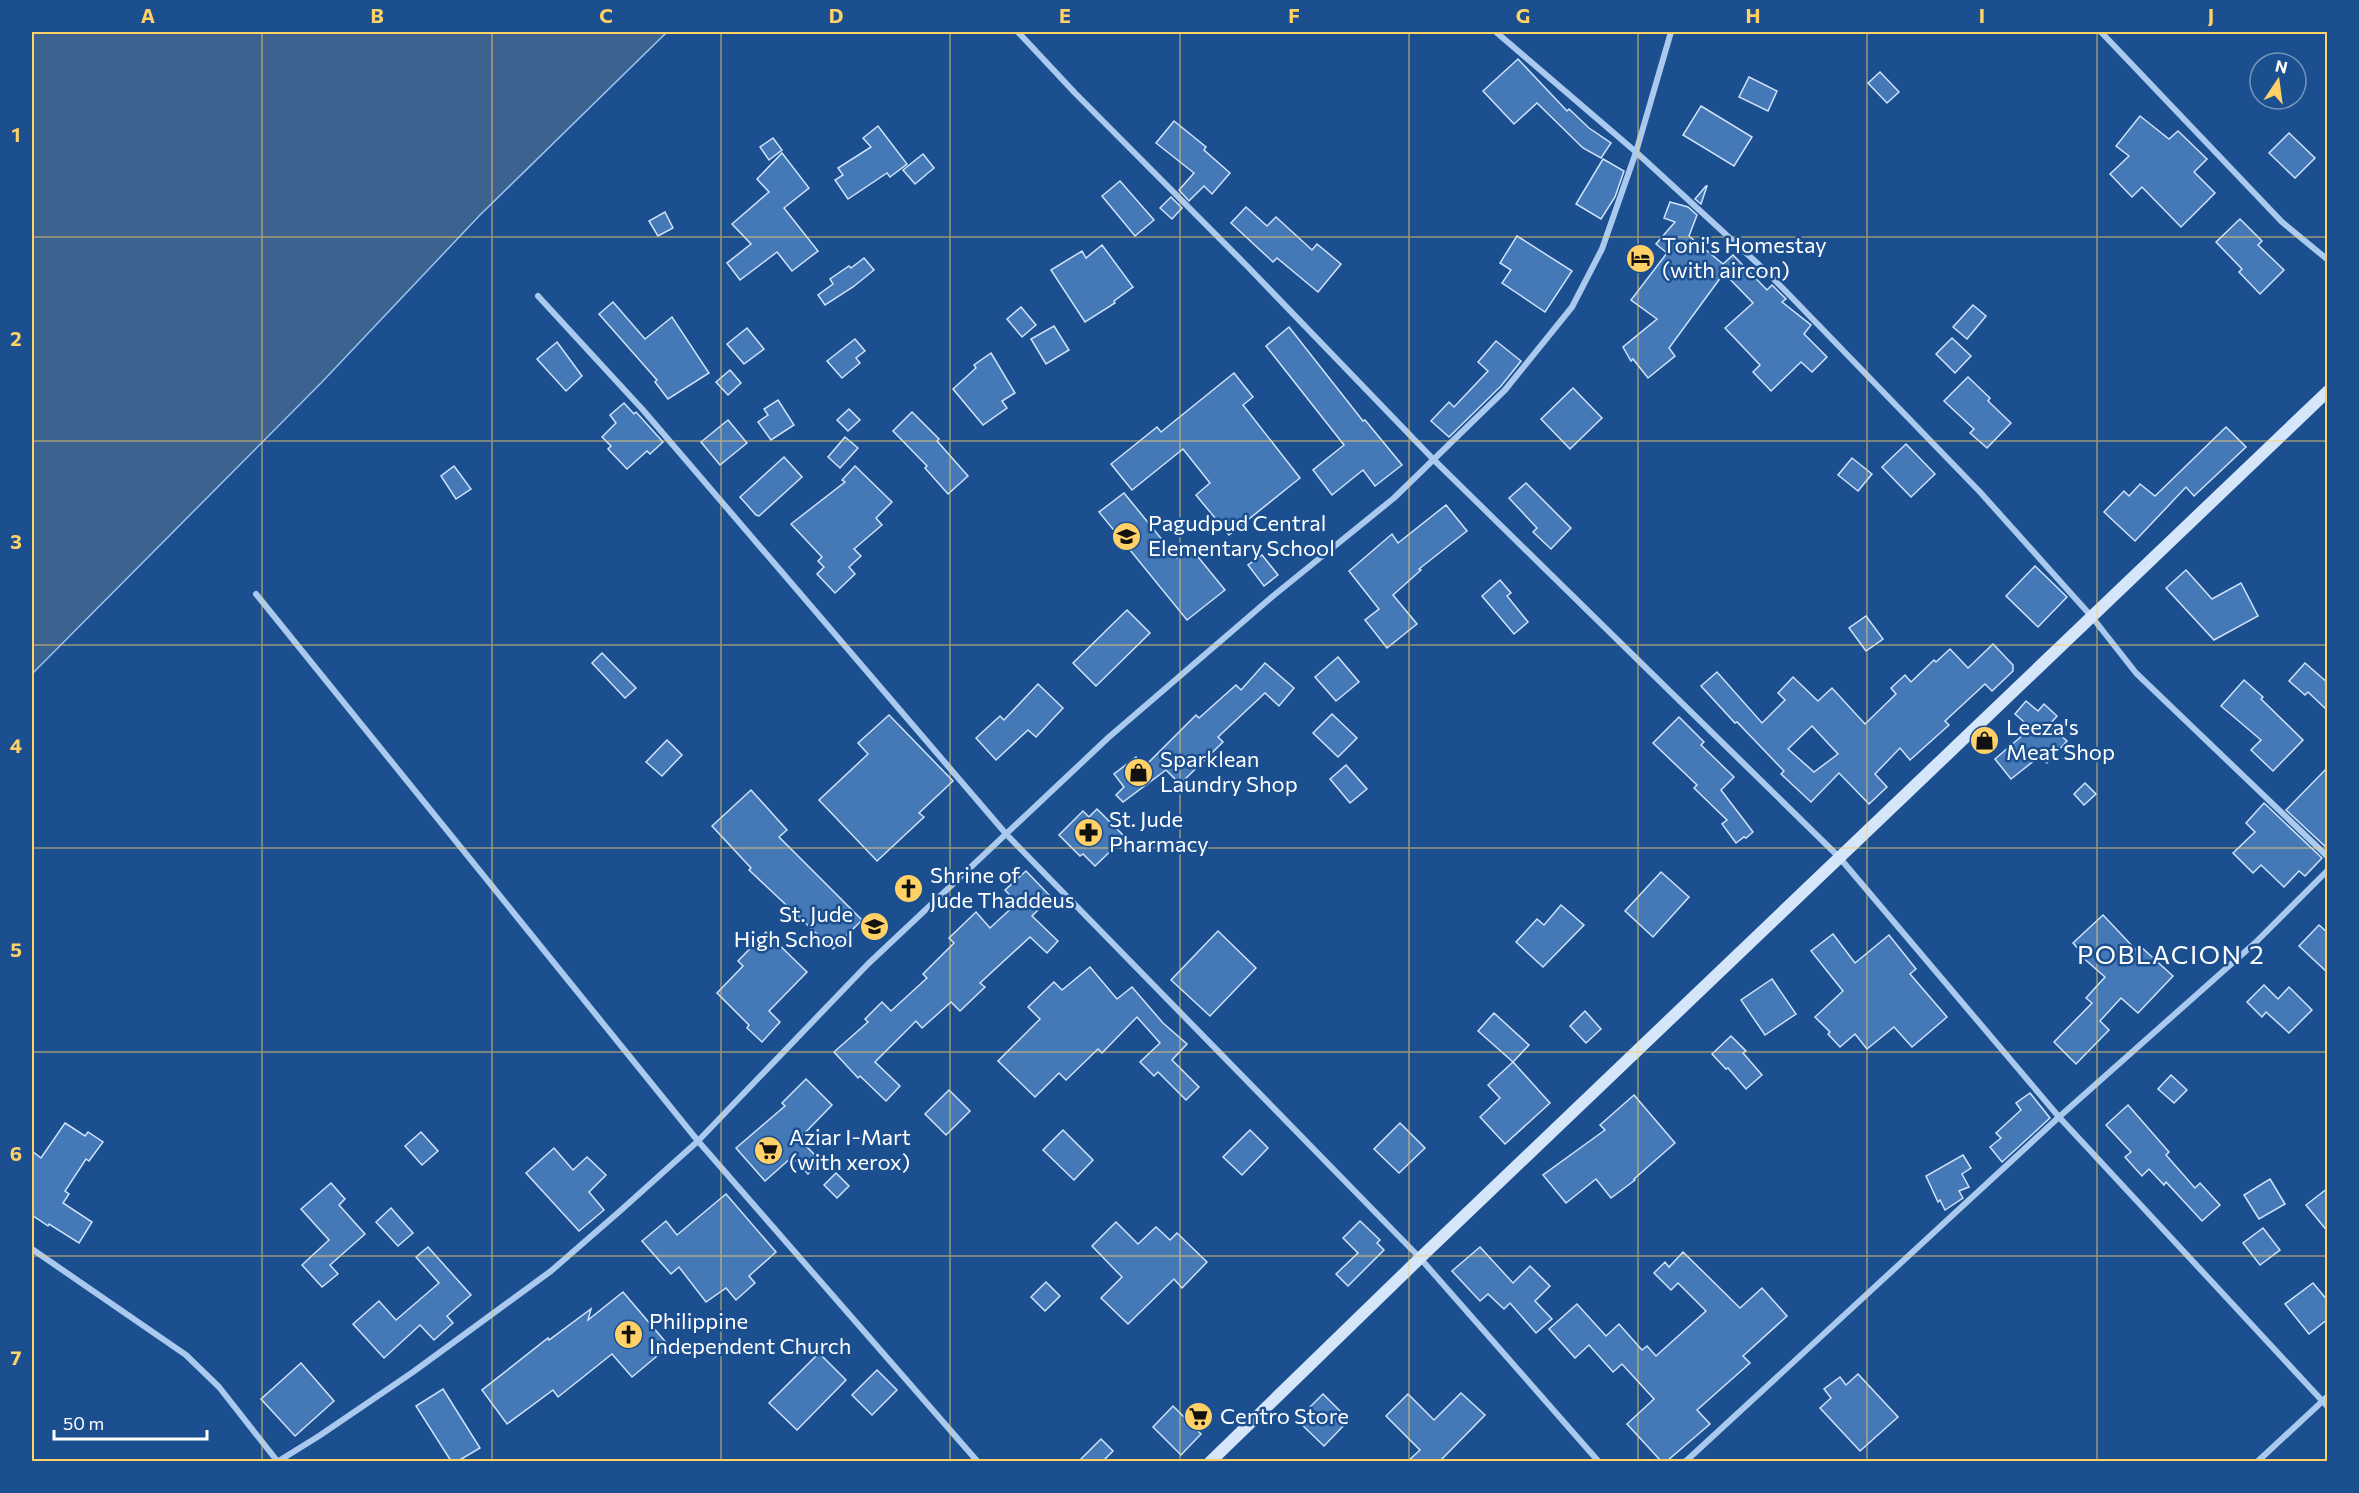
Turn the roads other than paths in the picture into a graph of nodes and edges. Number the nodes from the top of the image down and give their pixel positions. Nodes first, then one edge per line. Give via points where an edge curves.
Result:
1 (1018, 32) edge
2 (1496, 32) edge
3 (1671, 32) edge
4 (2101, 32) edge
5 (1636, 152) junction
6 (2328, 260) edge
7 (538, 296) dead end
8 (2328, 391) edge
9 (1434, 460) junction
10 (256, 594) dead end
11 (2092, 617) junction
12 (1007, 835) junction
13 (2328, 856) edge
14 (1839, 857) junction
15 (2328, 870) edge
16 (2058, 1117) junction
17 (698, 1141) junction
18 (32, 1249) edge
19 (1420, 1258) junction
20 (2328, 1396) edge
21 (2321, 1401) junction
22 (2328, 1407) edge
23 (277, 1461) edge
24 (978, 1461) edge
25 (1210, 1461) edge
26 (1599, 1461) edge
27 (1685, 1461) edge
28 (2257, 1461) edge

1 - 9 street
2 - 5 street
3 - 5 street
4 - 6 street via 2282,222
5 - 9 street via 1602,249 1572,306 1505,390
5 - 11 street via 1769,274 1851,357
7 - 12 street via 643,410
8 - 11 main road
9 - 12 street via 1109,737
9 - 14 street
10 - 17 street
11 - 13 street via 2136,673
11 - 14 main road
12 - 17 street via 868,964
12 - 19 street
14 - 16 street
14 - 19 main road
15 - 16 street via 2256,942
16 - 21 street
16 - 27 street
17 - 23 street via 551,1271 405,1378
17 - 24 street
18 - 23 street via 186,1355 219,1387
19 - 25 main road
19 - 26 street
20 - 21 street
21 - 22 street
21 - 28 street

